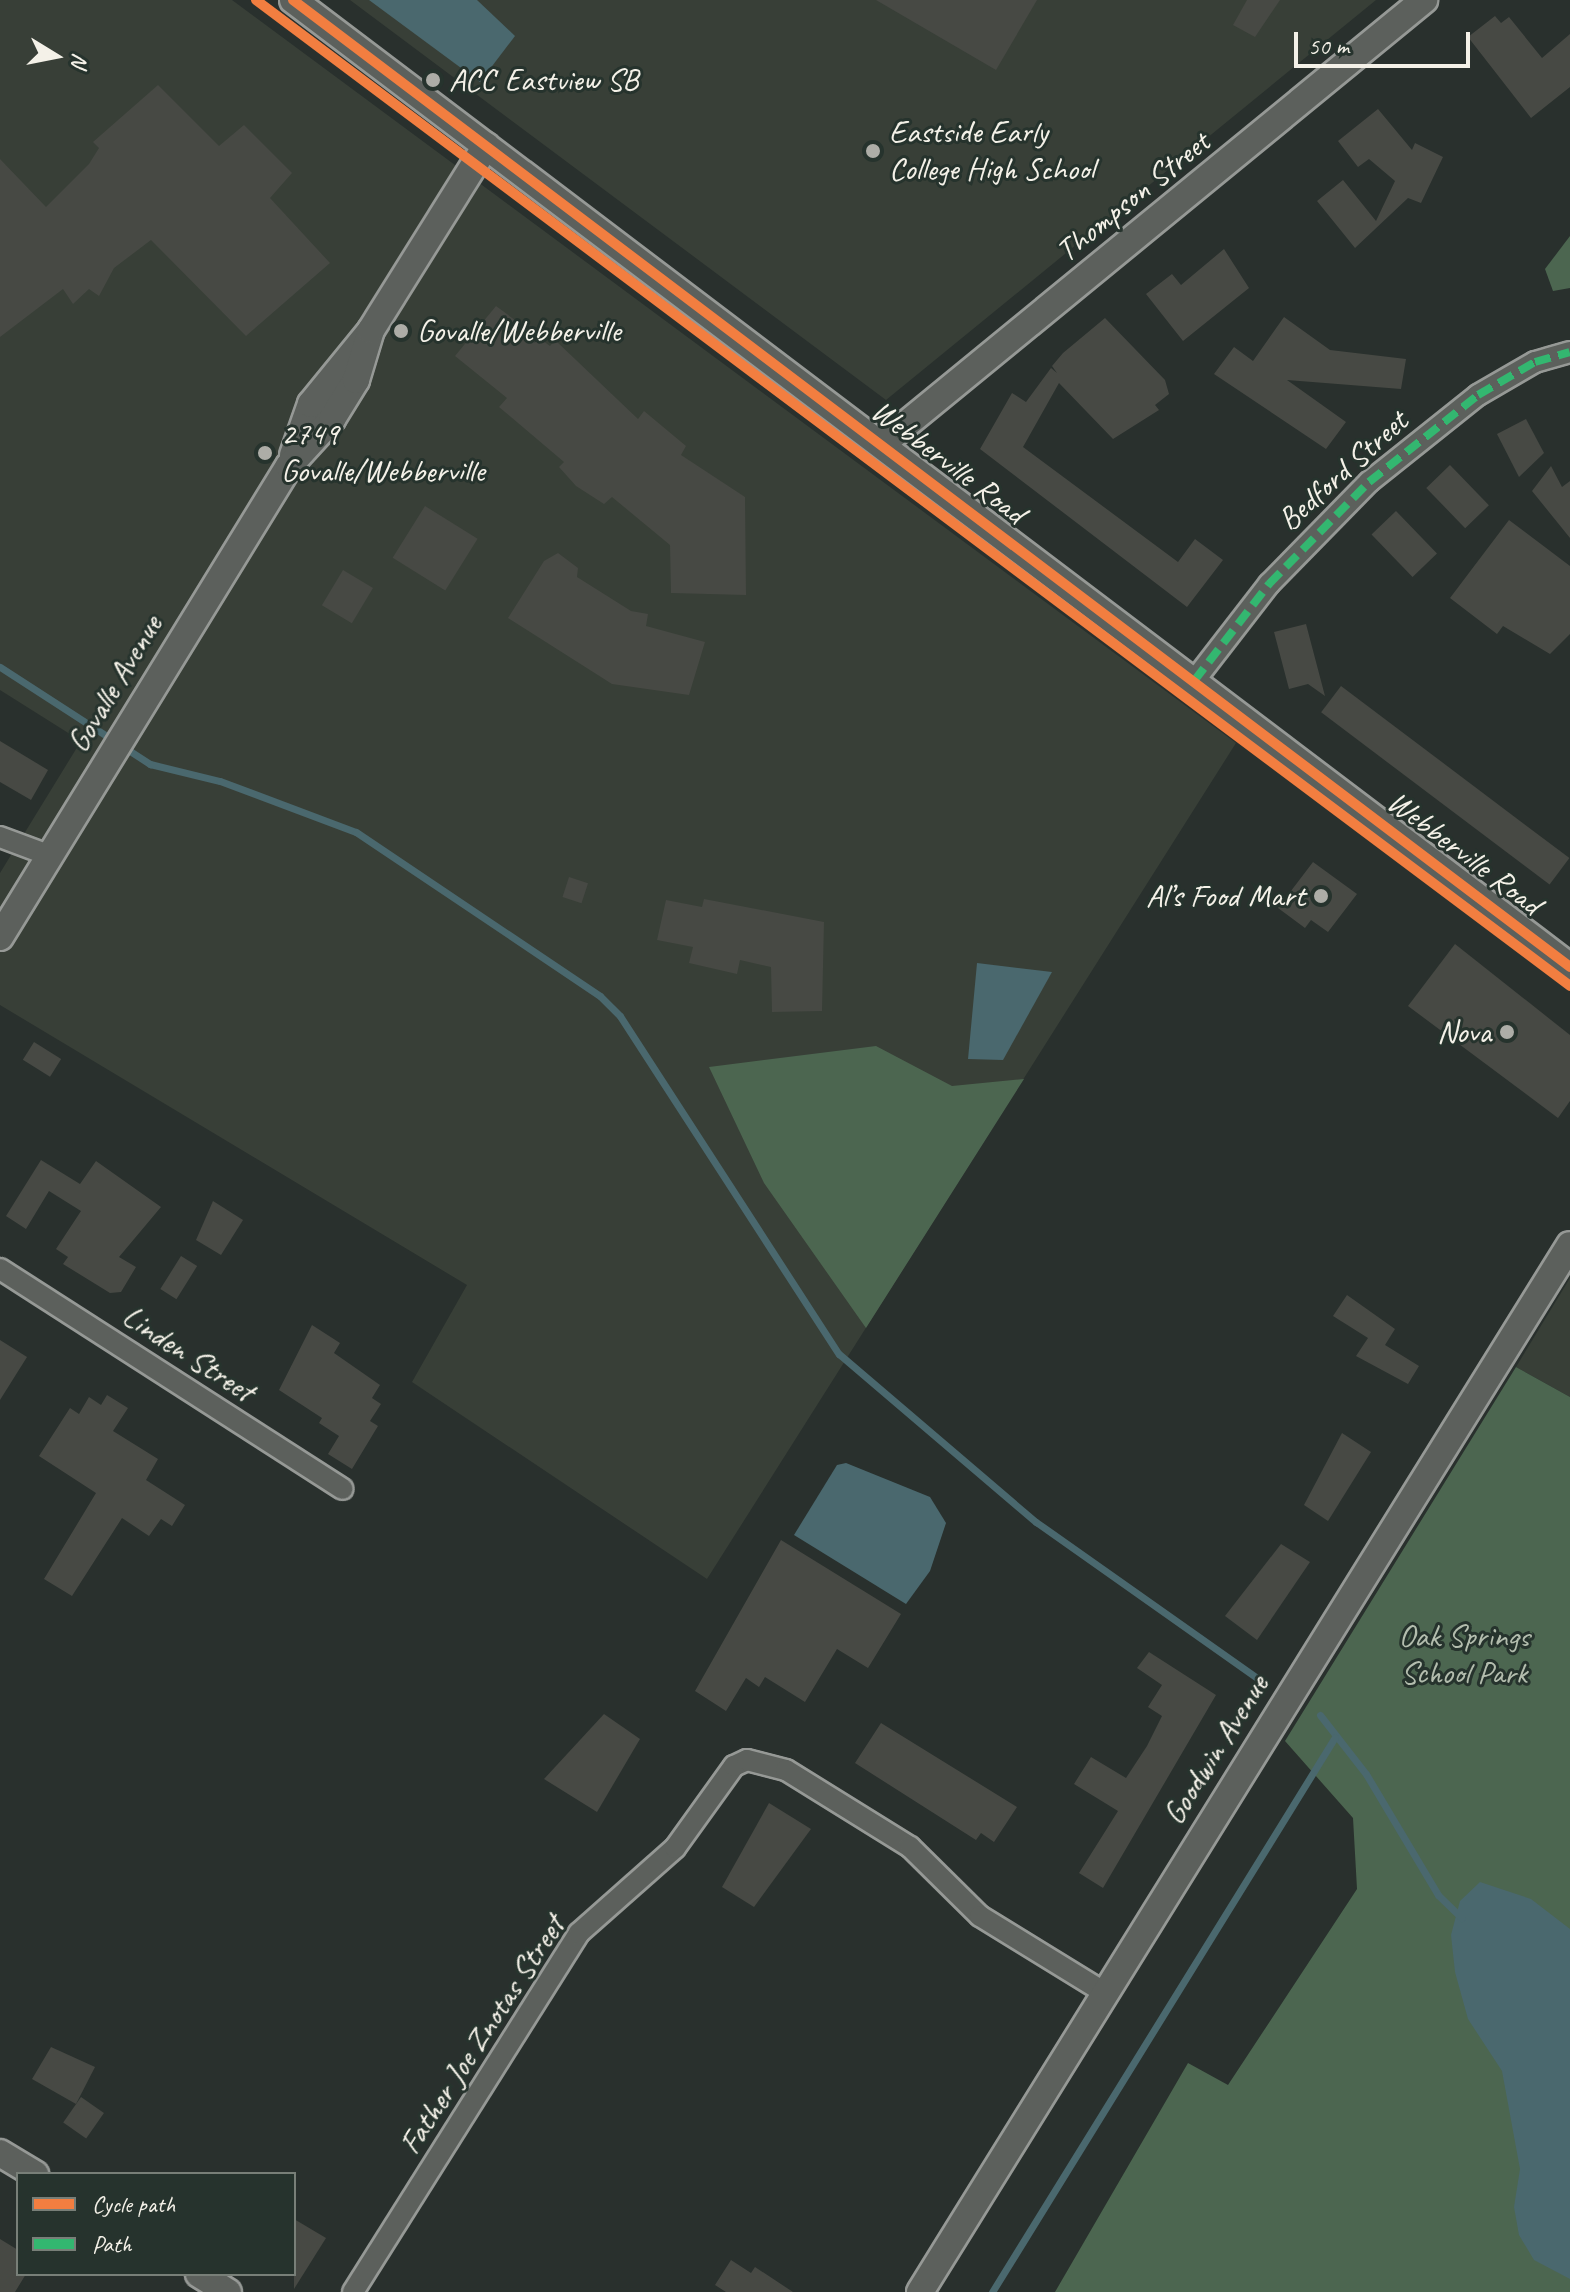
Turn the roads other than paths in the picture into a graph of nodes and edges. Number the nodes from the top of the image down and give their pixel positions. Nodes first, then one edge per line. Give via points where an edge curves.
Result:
1 (293, 0) edge
2 (1424, 0) edge
3 (486, 146) junction
4 (1570, 352) edge
5 (882, 444) junction
6 (1194, 681) junction
7 (0, 837) edge
8 (51, 856) junction
9 (0, 937) edge
10 (1570, 967) edge
11 (1570, 1245) edge
12 (0, 1269) edge
13 (343, 1489) dead end
14 (1105, 1993) junction
15 (0, 2153) edge
16 (32, 2172) edge
17 (202, 2276) edge
18 (228, 2292) edge
19 (353, 2292) edge
20 (920, 2292) edge

1 - 3 street, Webberville Road
2 - 5 street, Thompson Street
3 - 5 street, Webberville Road
3 - 8 street, Govalle Avenue via 371,330 345,398 289,466
4 - 6 street, Bedford Street via 1535,362 1478,395 1369,482 1269,584
5 - 6 street, Webberville Road
6 - 10 street, Webberville Road
7 - 8 street
8 - 9 street, Govalle Avenue
11 - 14 street, Goodwin Avenue
12 - 13 street, Linden Street
14 - 19 street, Father Joe Znotas Street via 980,1916 910,1847 786,1770 747,1760 734,1766 675,1848 579,1933
14 - 20 street, Goodwin Avenue
15 - 16 street
17 - 18 street

